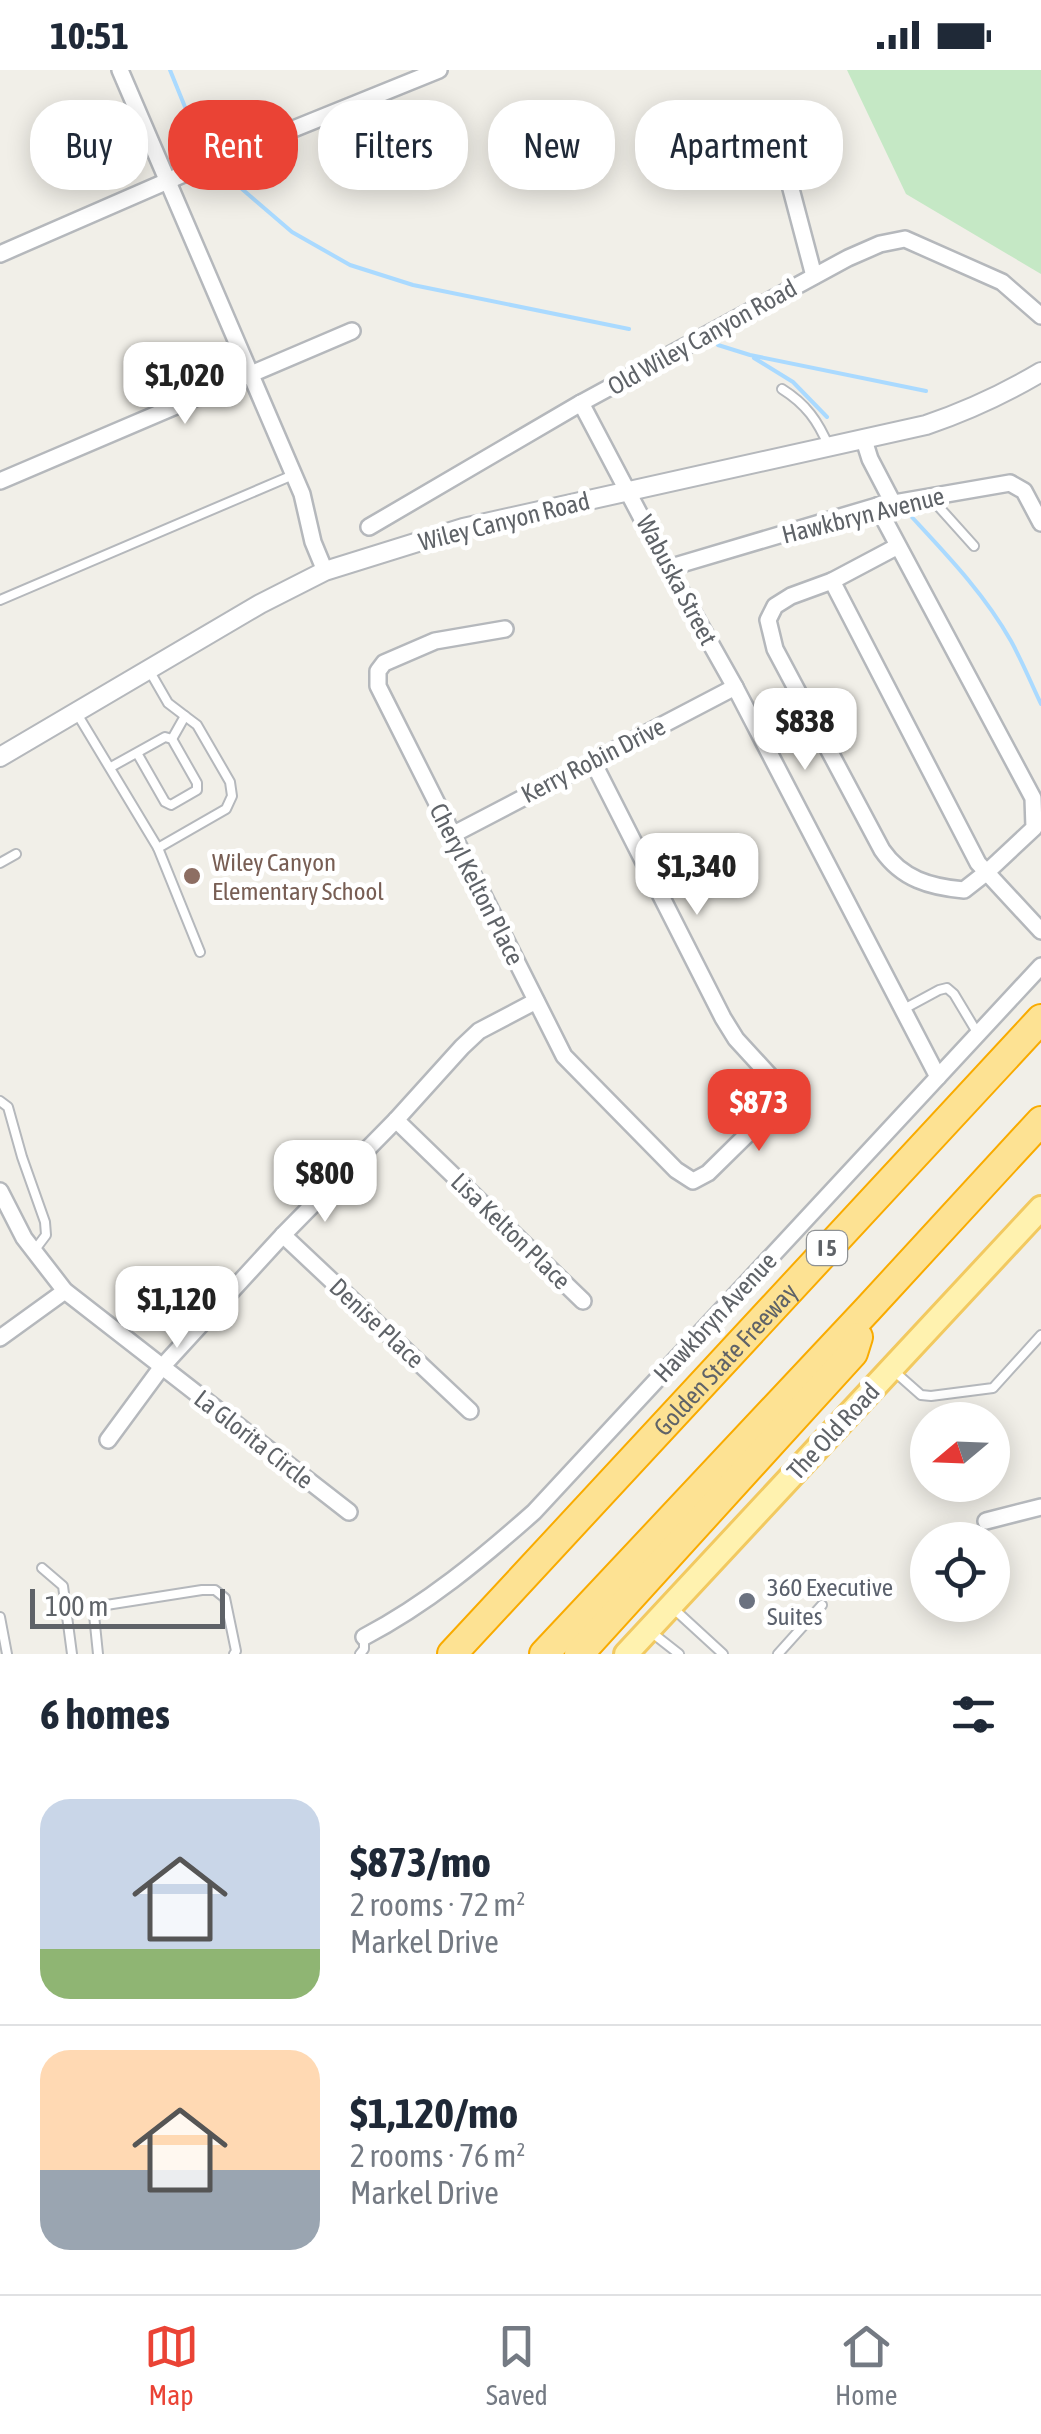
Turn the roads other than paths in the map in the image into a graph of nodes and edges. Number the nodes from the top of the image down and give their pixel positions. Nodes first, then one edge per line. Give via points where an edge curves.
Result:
1 (120, 70) edge
2 (439, 70) edge
3 (298, 127) edge
4 (168, 182) joint
5 (171, 190) edge
6 (791, 190) edge
7 (0, 254) edge
8 (814, 276) junction
9 (1041, 316) edge
10 (352, 331) dead end
11 (1041, 372) edge
12 (251, 374) junction
13 (782, 389) dead end
14 (581, 404) junction
15 (864, 440) junction
16 (828, 447) junction
17 (294, 475) junction
18 (0, 481) edge
19 (629, 491) junction
20 (930, 496) junction
21 (885, 504) junction
22 (1041, 523) edge
23 (369, 527) dead end
24 (898, 546) junction
25 (974, 546) dead end
26 (668, 568) junction
27 (325, 571) junction
28 (832, 581) junction
29 (0, 600) edge
30 (505, 629) dead end
31 (147, 668) junction
32 (735, 686) junction
33 (76, 712) junction
34 (184, 716) junction
35 (172, 739) junction
36 (137, 753) junction
37 (0, 757) edge
38 (594, 762) junction
39 (111, 767) junction
40 (452, 835) junction
41 (158, 848) junction
42 (16, 854) dead end
43 (0, 863) edge
44 (987, 872) junction
45 (1041, 931) edge
46 (200, 952) dead end
47 (1041, 966) edge
48 (536, 1001) junction
49 (902, 1010) junction
50 (1041, 1019) edge
51 (978, 1034) junction
52 (938, 1077) junction
53 (0, 1101) edge
54 (396, 1120) junction
55 (1041, 1121) edge
56 (0, 1191) edge
57 (1041, 1208) edge
58 (283, 1235) junction
59 (34, 1251) junction
60 (65, 1290) junction
61 (583, 1301) dead end
62 (868, 1309) junction
63 (1041, 1335) edge
64 (0, 1338) edge
65 (162, 1368) junction
66 (892, 1368) junction
67 (470, 1411) dead end
68 (108, 1440) dead end
69 (1041, 1507) edge
70 (349, 1512) dead end
71 (986, 1520) dead end
72 (42, 1568) dead end
73 (822, 1605) dead end
74 (670, 1606) junction
75 (0, 1617) edge
76 (648, 1630) junction
77 (364, 1637) joint
78 (7, 1654) edge
79 (72, 1654) edge
80 (98, 1654) edge
81 (234, 1654) edge
82 (360, 1654) edge
83 (452, 1654) edge
84 (544, 1654) edge
85 (580, 1654) edge
86 (626, 1654) edge
87 (679, 1654) edge
88 (723, 1654) edge
89 (778, 1654) edge

1 - 4 street
2 - 3 street
4 - 7 street
5 - 12 street
6 - 8 street
8 - 9 street, Old Wiley Canyon Road via 904,239 1002,282
8 - 14 street, Old Wiley Canyon Road
10 - 12 street
11 - 15 street, Wiley Canyon Road via 963,412
12 - 17 street
12 - 18 street
13 - 16 lane via 810,412
14 - 19 street, Wabuska Street
14 - 23 street, Old Wiley Canyon Road
15 - 16 street, Wiley Canyon Road
15 - 21 street
16 - 19 street, Wiley Canyon Road
17 - 27 street
17 - 29 lane
19 - 26 street, Wabuska Street
19 - 27 street, Wiley Canyon Road via 464,528
20 - 21 street, Hawkbryn Avenue
20 - 22 street, Hawkbryn Avenue via 1010,483 1024,491
20 - 25 lane
21 - 24 street
21 - 26 street, Hawkbryn Avenue
24 - 28 street
24 - 44 street via 1033,798 1034,828
26 - 32 street, Wabuska Street
27 - 31 street, Wiley Canyon Road
28 - 44 street
28 - 44 street via 774,606 768,620 774,649 893,866 933,888 964,890
30 - 40 street, Cheryl Kelton Place via 435,640 378,671 378,686
31 - 33 street, Wiley Canyon Road
31 - 34 lane
32 - 38 street, Kerry Robin Drive
32 - 49 street, Wabuska Street
33 - 37 street, Wiley Canyon Road
33 - 39 lane
34 - 35 lane
34 - 41 lane via 197,725 232,796 226,808
35 - 36 lane
35 - 36 lane via 197,790 171,805
36 - 39 lane
38 - 40 street, Kerry Robin Drive
38 - 48 street, Cheryl Kelton Place via 722,1018 781,1088 773,1109 708,1174 692,1180 564,1056
39 - 41 lane
40 - 48 street, Cheryl Kelton Place
41 - 46 lane
42 - 43 lane
44 - 45 street
47 - 51 street, Hawkbryn Avenue
48 - 54 street via 479,1031
49 - 51 lane via 947,988
49 - 52 street, Wabuska Street
50 - 83 highway, Golden State Freeway / I 5
51 - 52 street, Hawkbryn Avenue
52 - 77 street, Hawkbryn Avenue via 534,1512 474,1566
53 - 59 lane via 8,1107 45,1222 46,1235
54 - 58 street
54 - 61 street, Lisa Kelton Place
55 - 62 highway
56 - 59 street, La Glorita Circle
57 - 66 main road, The Old Road
58 - 65 street
58 - 67 street, Denise Place
59 - 60 street, La Glorita Circle
60 - 64 street
60 - 65 street, La Glorita Circle
62 - 84 highway
62 - 85 highway via 853,1353
63 - 66 lane via 993,1388 930,1396
65 - 68 street
65 - 70 street, La Glorita Circle
66 - 74 main road, The Old Road
69 - 71 street
72 - 79 lane via 62,1586
73 - 89 lane
74 - 76 main road, The Old Road
74 - 88 lane
75 - 78 lane
76 - 86 main road, The Old Road
76 - 87 lane
77 - 82 lane
80 - 81 lane via 94,1615 100,1606 215,1590 226,1598

